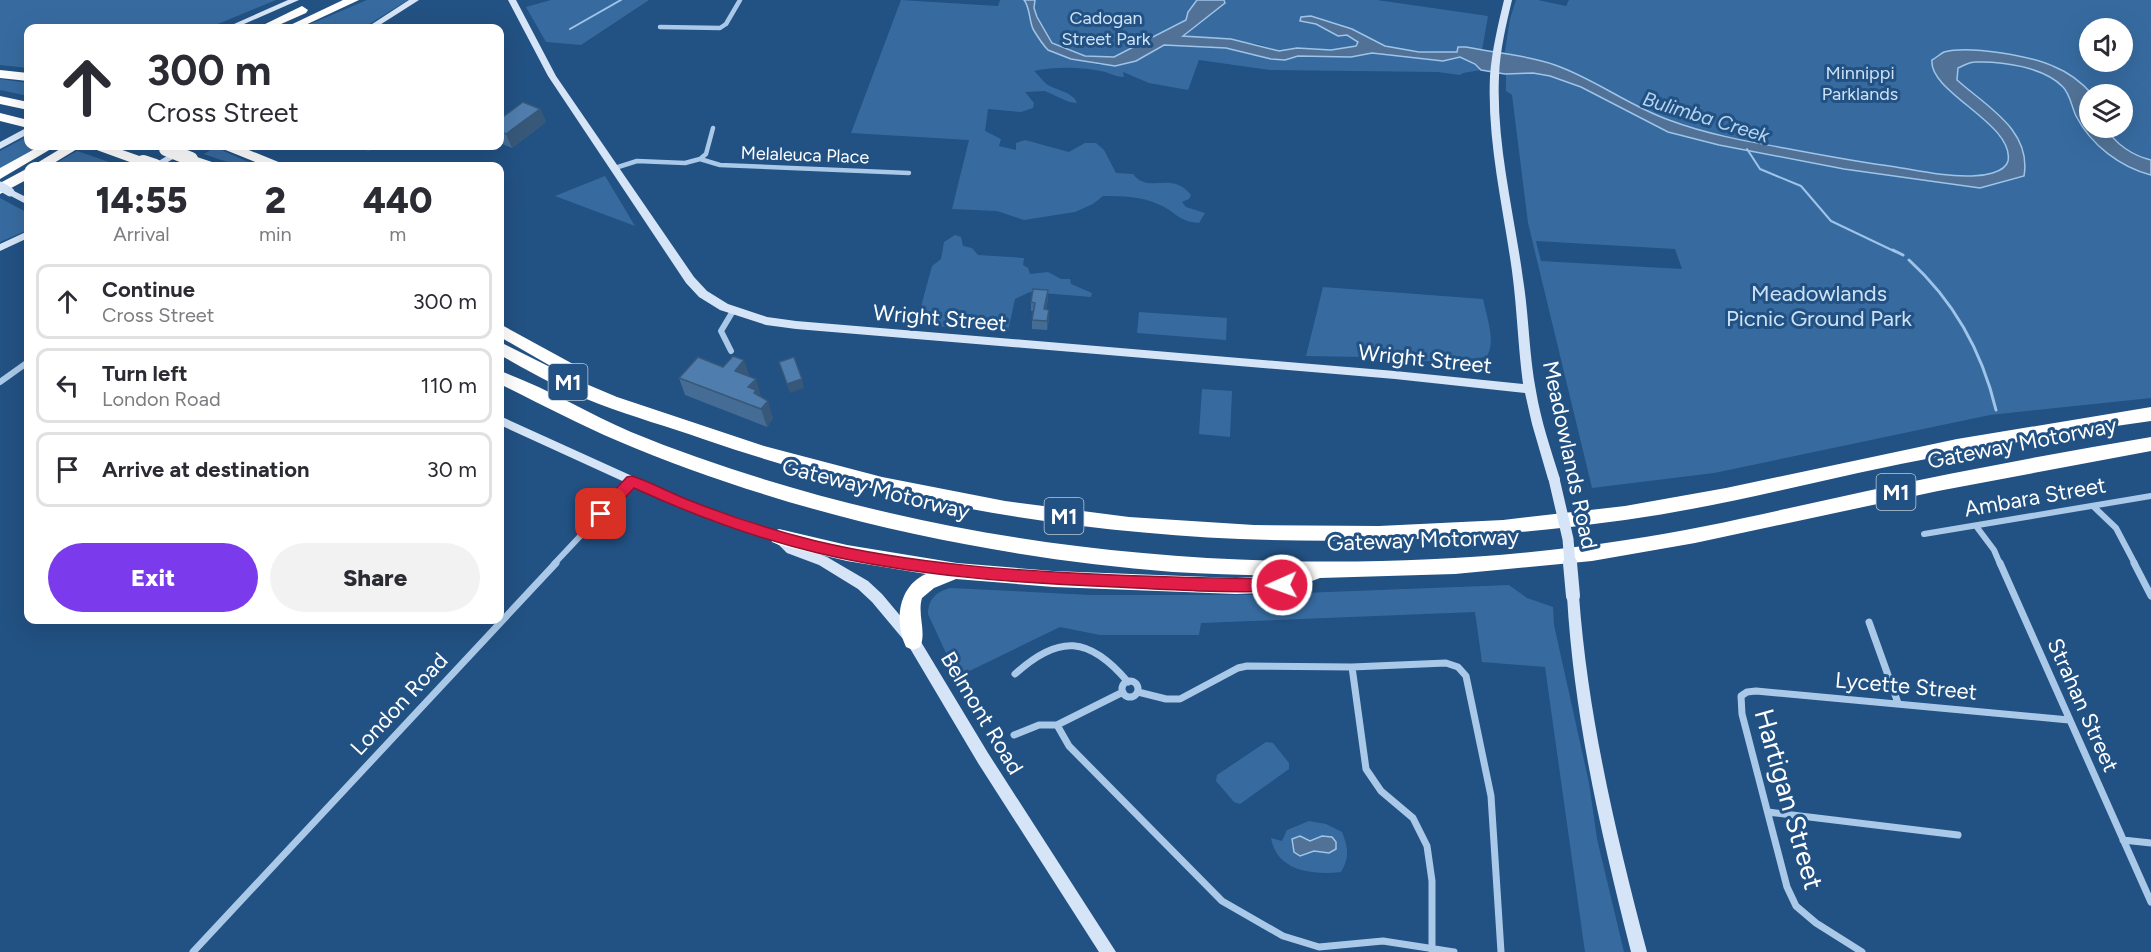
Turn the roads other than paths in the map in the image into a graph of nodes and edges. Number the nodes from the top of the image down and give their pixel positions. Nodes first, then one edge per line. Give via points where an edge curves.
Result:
1 (295, 0) edge
2 (323, 0) edge
3 (353, 0) edge
4 (415, 0) edge
5 (423, 0) edge
6 (512, 0) edge
7 (740, 0) edge
8 (1508, 0) edge
9 (238, 24) edge
10 (272, 24) edge
11 (299, 24) edge
12 (376, 24) edge
13 (384, 24) edge
14 (660, 27) dead end
15 (0, 74) edge
16 (24, 77) edge
17 (0, 100) edge
18 (24, 105) edge
19 (0, 117) edge
20 (24, 125) edge
21 (24, 128) edge
22 (714, 128) dead end
23 (0, 146) edge
24 (42, 150) edge
25 (68, 150) edge
26 (113, 150) edge
27 (176, 150) edge
28 (180, 150) edge
29 (242, 150) edge
30 (700, 159) junction
31 (46, 162) edge
32 (144, 162) edge
33 (156, 162) edge
34 (202, 162) edge
35 (267, 162) edge
36 (615, 168) junction
37 (909, 173) dead end
38 (0, 174) edge
39 (24, 176) edge
40 (3, 189) edge
41 (24, 200) edge
42 (24, 236) edge
43 (0, 248) edge
44 (733, 312) junction
45 (504, 332) edge
46 (504, 350) edge
47 (731, 351) dead end
48 (24, 365) edge
49 (504, 379) edge
50 (0, 382) edge
51 (1530, 389) junction
52 (640, 410) junction
53 (2151, 414) edge
54 (504, 422) edge
55 (2151, 444) edge
56 (632, 481) junction
57 (2151, 496) edge
58 (2093, 506) junction
59 (1976, 526) junction
60 (1924, 534) dead end
61 (779, 537) junction
62 (1321, 569) junction
63 (957, 571) junction
64 (2151, 596) edge
65 (504, 618) edge
66 (1869, 622) dead end
67 (499, 624) edge
68 (913, 641) junction
69 (1353, 667) junction
70 (1015, 674) dead end
71 (1128, 682) junction
72 (1123, 692) junction
73 (1138, 692) junction
74 (1741, 696) joint
75 (1898, 703) junction
76 (2069, 720) junction
77 (1057, 725) junction
78 (1014, 735) dead end
79 (1768, 812) junction
80 (1958, 834) dead end
81 (2123, 840) junction
82 (2151, 843) edge
83 (2151, 902) edge
84 (1432, 950) edge
85 (193, 952) edge
86 (1108, 952) edge
87 (1454, 952) edge
88 (1501, 952) edge
89 (1639, 952) edge
90 (1862, 952) edge

1 - 9 main road
2 - 10 highway
3 - 11 highway
4 - 12 main road
5 - 13 main road
6 - 36 main road, Wright Street via 552,76
7 - 14 street via 720,28
8 - 51 main road, Meadowlands Road via 1498,43 1494,118 1522,305
15 - 16 highway
17 - 18 highway
19 - 20 highway
21 - 23 main road
22 - 30 street via 706,154
24 - 38 highway
25 - 31 highway
26 - 32 highway
27 - 33 main road
28 - 34 highway
29 - 35 highway
30 - 36 street, Melaleuca Place via 685,163 637,161
30 - 37 street, Melaleuca Place via 720,165
36 - 44 main road, Wright Street via 690,280
39 - 40 highway
40 - 41 main road
42 - 43 main road
44 - 47 street via 720,327
44 - 51 main road, Wright Street via 796,325
45 - 52 highway via 629,397
46 - 52 highway, Gateway Motorway / M1 via 592,394
48 - 50 street
49 - 62 highway, Gateway Motorway / M1 via 655,449 881,520 987,540 1125,559
51 - 89 main road, Meadowlands Road, bridge via 1568,539 1575,648 1585,708 1611,842
52 - 53 highway, Gateway Motorway / M1 via 718,439 829,472 960,500 1145,525 1315,534 1473,529 1626,513 1953,446
54 - 56 main road, Belmont Road
55 - 62 highway, Gateway Motorway / M1 via 1986,473 1594,553 1482,565
56 - 61 main road, Belmont Road via 726,521
56 - 65 street, London Road
57 - 58 street, Ambara Street
58 - 59 street, Ambara Street
58 - 64 street via 2116,528
59 - 60 street, Ambara Street
59 - 76 street, Strahan Street via 1994,550
61 - 63 highway
61 - 68 main road, Belmont Road via 791,549 830,564 863,585
62 - 63 highway via 1282,585 1236,586
63 - 68 highway via 926,581 915,591 908,607
66 - 75 street
67 - 85 street, London Road
68 - 86 main road, Belmont Road
69 - 73 street via 1247,666 1180,699
69 - 84 street via 1369,778 1414,819 1425,838 1430,860
69 - 88 street via 1446,663 1458,667 1466,676 1491,796
70 - 71 street via 1049,648 1074,646 1113,663
71 - 72 street
71 - 73 street via 1135,684
72 - 73 street via 1130,696
72 - 77 street
74 - 75 street, Lycette Street via 1756,691
74 - 79 street, Hartigan Street
75 - 76 street, Lycette Street
76 - 81 street, Strahan Street
77 - 78 street via 1039,724
77 - 84 street via 1069,746 1222,902 1300,943 1328,947 1383,941
79 - 80 street
79 - 90 street, Hartigan Street via 1787,887 1796,906
81 - 82 street
81 - 83 street, Strahan Street
84 - 87 street

